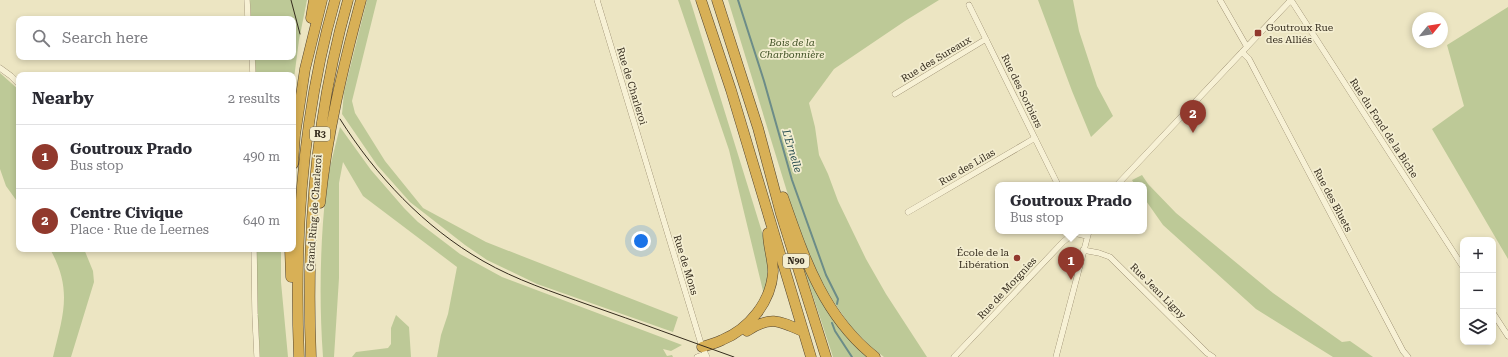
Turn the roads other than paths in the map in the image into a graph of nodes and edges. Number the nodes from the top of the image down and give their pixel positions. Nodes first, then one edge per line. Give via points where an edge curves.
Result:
1 (246, 0) edge
2 (314, 0) edge
3 (322, 0) edge
4 (335, 0) edge
5 (348, 0) edge
6 (360, 0) edge
7 (597, 0) edge
8 (701, 0) edge
9 (717, 0) edge
10 (1220, 0) edge
11 (1291, 0) edge
12 (969, 5) dead end
13 (248, 16) edge
14 (986, 39) junction
15 (1247, 47) junction
16 (1242, 52) junction
17 (252, 60) edge
18 (0, 68) edge
19 (305, 70) junction
20 (253, 72) edge
21 (16, 81) edge
22 (894, 94) dead end
23 (296, 128) edge
24 (1035, 138) junction
25 (768, 165) junction
26 (651, 178) joint
27 (1057, 182) edge
28 (1120, 182) edge
29 (908, 212) dead end
30 (769, 219) junction
31 (1072, 234) edge
32 (1088, 234) edge
33 (1083, 250) junction
34 (254, 252) edge
35 (290, 252) edge
36 (1460, 261) edge
37 (309, 271) junction
38 (297, 316) junction
39 (1496, 318) edge
40 (802, 331) junction
41 (1508, 336) edge
42 (703, 354) edge
43 (257, 357) edge
44 (299, 357) edge
45 (311, 357) edge
46 (811, 357) edge
47 (826, 357) edge
48 (875, 357) edge
49 (954, 357) edge
50 (1056, 357) edge
51 (1213, 357) edge
52 (1408, 357) edge

1 - 13 street
2 - 19 highway via 305,52
3 - 19 highway
4 - 38 highway, Grand Ring de Charleroi / R3 via 319,70 303,173
5 - 37 highway, Grand Ring de Charleroi / R3 via 331,70 321,127 315,174
6 - 37 highway via 328,142 316,255
7 - 26 street, Rue de Charleroi
8 - 30 highway, N90 via 713,31
9 - 25 highway, N90
10 - 15 street
11 - 15 street
11 - 36 street, Rue du Fond de la Biche
12 - 14 street, Rue des Sorbiers
14 - 22 street, Rue des Sureaux
14 - 24 street, Rue des Sorbiers
15 - 16 street
16 - 28 street
16 - 52 street, Rue des Bluets via 1249,59 1402,351
17 - 20 street
18 - 21 street
19 - 23 highway
24 - 27 street, Rue des Sorbiers
24 - 29 street, Rue des Lilas
25 - 47 highway, N90
25 - 48 highway via 777,180 810,270 823,297 852,336
26 - 42 street, Rue de Mons
30 - 40 highway, N90
30 - 42 highway via 768,235 773,272 765,301 748,324
31 - 49 street, Rue de Morgnies
32 - 33 street
33 - 50 street
33 - 51 street, Rue Jean Ligny via 1110,257
34 - 43 street
35 - 38 highway via 291,285
37 - 45 highway, Grand Ring de Charleroi / R3
38 - 44 highway, Grand Ring de Charleroi / R3
39 - 41 street
40 - 42 highway via 771,320 758,324 738,338
40 - 46 highway, N90

